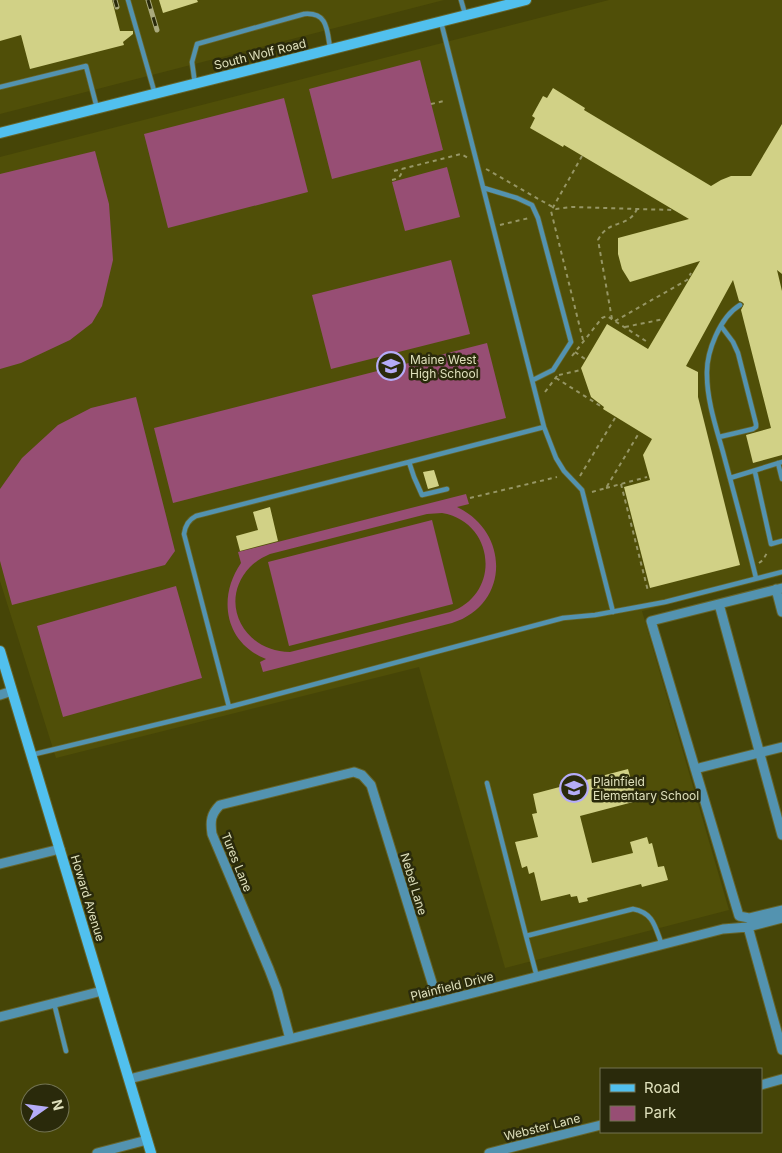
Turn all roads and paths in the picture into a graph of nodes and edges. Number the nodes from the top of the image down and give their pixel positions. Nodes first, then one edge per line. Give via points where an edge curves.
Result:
1 (128, 0) edge
2 (461, 0) edge
3 (526, 0) edge
4 (466, 16) junction
5 (441, 22) junction
6 (330, 50) junction
7 (195, 84) junction
8 (0, 87) edge
9 (155, 94) junction
10 (444, 101) dead end
11 (431, 104) dead end
12 (97, 108) junction
13 (0, 133) edge
14 (582, 156) dead end
15 (473, 161) dead end
16 (402, 169) junction
17 (486, 169) dead end
18 (394, 171) dead end
19 (392, 180) dead end
20 (484, 188) junction
21 (552, 207) junction
22 (637, 209) junction
23 (672, 210) dead end
24 (552, 212) junction
25 (546, 214) dead end
26 (532, 217) dead end
27 (500, 226) dead end
28 (691, 273) dead end
29 (740, 305) dead end
30 (612, 319) junction
31 (664, 319) dead end
32 (615, 321) junction
33 (721, 326) junction
34 (624, 327) junction
35 (584, 340) junction
36 (649, 342) dead end
37 (575, 352) junction
38 (585, 358) dead end
39 (569, 360) dead end
40 (564, 367) dead end
41 (581, 370) dead end
42 (558, 375) junction
43 (556, 378) junction
44 (534, 380) junction
45 (545, 392) dead end
46 (602, 407) dead end
47 (615, 418) dead end
48 (544, 427) junction
49 (639, 432) dead end
50 (719, 437) junction
51 (409, 462) junction
52 (780, 463) edge
53 (755, 472) junction
54 (580, 476) dead end
55 (557, 477) dead end
56 (647, 477) dead end
57 (730, 478) junction
58 (782, 479) edge
59 (621, 484) junction
60 (606, 488) junction
61 (447, 489) dead end
62 (592, 492) dead end
63 (470, 498) dead end
64 (782, 541) edge
65 (771, 544) junction
66 (759, 563) dead end
67 (782, 572) edge
68 (756, 578) junction
69 (779, 588) edge
70 (648, 592) dead end
71 (719, 604) junction
72 (613, 612) junction
73 (782, 612) edge
74 (0, 651) edge
75 (12, 691) junction
76 (0, 695) edge
77 (229, 707) junction
78 (782, 747) edge
79 (760, 753) junction
80 (31, 755) junction
81 (695, 769) junction
82 (362, 774) joint
83 (487, 783) dead end
84 (782, 835) edge
85 (60, 849) junction
86 (0, 864) edge
87 (782, 910) edge
88 (782, 918) edge
89 (748, 926) junction
90 (526, 936) junction
91 (662, 945) junction
92 (537, 977) junction
93 (102, 991) junction
94 (438, 1002) junction
95 (54, 1003) junction
96 (0, 1017) edge
97 (290, 1039) junction
98 (782, 1050) edge
99 (66, 1051) dead end
100 (129, 1079) junction
101 (782, 1079) edge
102 (762, 1085) edge
103 (600, 1125) edge
104 (147, 1140) junction
105 (97, 1153) edge
106 (151, 1153) edge
107 (489, 1153) edge

1 - 9 lane
2 - 4 lane
3 - 4 main road, South Wolf Road via 487,7
4 - 5 main road, South Wolf Road
5 - 6 main road, South Wolf Road
5 - 20 lane
6 - 7 main road, South Wolf Road
6 - 7 lane via 320,16 304,14 197,44 192,62
7 - 9 main road, South Wolf Road
8 - 12 lane via 86,66
9 - 12 main road, South Wolf Road
10 - 11 path
12 - 13 main road, South Wolf Road
14 - 21 path
15 - 16 path via 461,154
16 - 18 path
16 - 19 path via 401,175
17 - 21 path
20 - 44 lane
20 - 44 lane via 532,205 571,342 553,370
21 - 22 path
21 - 24 path
22 - 23 path
22 - 30 path via 626,221 606,228 598,240
24 - 25 path
24 - 35 path
26 - 27 path
28 - 32 path via 688,280
29 - 33 lane
30 - 32 path
30 - 35 path via 608,316 602,318
31 - 34 path
32 - 34 path
33 - 50 lane via 712,345 707,373
33 - 50 lane via 738,353 756,427
34 - 36 path
35 - 37 path
37 - 38 path
37 - 39 path
40 - 42 path
41 - 42 path
42 - 43 path
43 - 45 path
43 - 46 path
44 - 48 lane
47 - 54 path
48 - 51 lane
48 - 72 lane via 564,472 582,490
49 - 60 path
50 - 57 lane
51 - 61 lane via 422,495
51 - 77 lane via 196,516 187,524 185,539
52 - 53 lane
52 - 58 lane
53 - 57 lane
53 - 65 lane
55 - 63 path
56 - 59 path
57 - 68 lane
59 - 60 path
59 - 70 path
60 - 62 path
64 - 65 lane
65 - 66 path
67 - 68 lane
68 - 72 lane
69 - 71 street
69 - 73 street
71 - 79 street
71 - 81 street via 651,621
72 - 77 lane via 563,618
74 - 75 main road, Howard Avenue
75 - 76 street
75 - 80 main road, Howard Avenue
77 - 80 lane
78 - 79 street
79 - 81 street
79 - 84 street
80 - 85 main road, Howard Avenue
81 - 87 street via 739,916 749,918
82 - 94 street, Nebel Lane via 371,785
82 - 97 street, Tures Lane via 354,772 220,805 212,813 212,834 277,990
83 - 90 lane
85 - 86 street
85 - 93 main road, Howard Avenue
88 - 89 street, Plainfield Drive
89 - 91 street, Plainfield Drive
89 - 98 street
90 - 91 lane via 633,909 642,910 652,918
90 - 92 lane
91 - 92 street, Plainfield Drive
92 - 94 street, Plainfield Drive
93 - 95 street
93 - 100 main road, Howard Avenue
94 - 97 street, Plainfield Drive
95 - 96 street
95 - 99 lane
97 - 100 street, Plainfield Drive
100 - 104 main road, Howard Avenue
101 - 102 street
103 - 107 street, Webster Lane
104 - 105 street
104 - 106 main road, Howard Avenue

